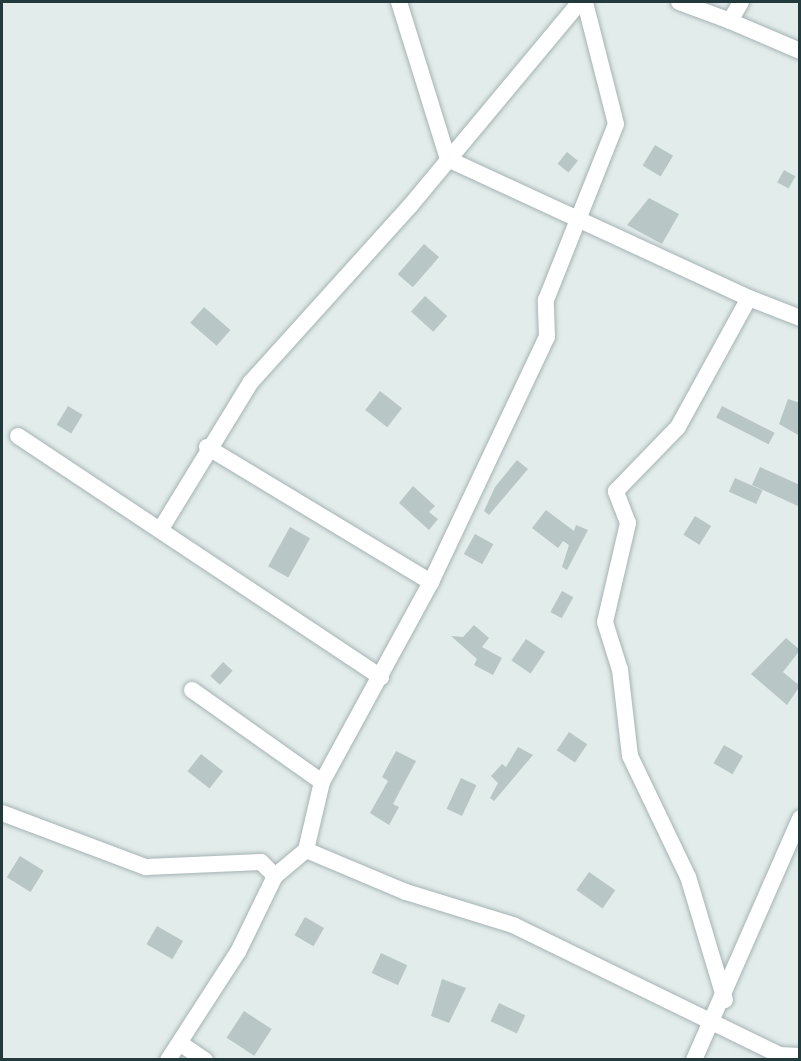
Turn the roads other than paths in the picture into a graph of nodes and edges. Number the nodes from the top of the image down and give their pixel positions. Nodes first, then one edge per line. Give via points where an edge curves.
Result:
1 (399, 2) edge
2 (583, 2) edge
3 (679, 2) edge
4 (741, 2) edge
5 (730, 21) junction
6 (800, 51) edge
7 (448, 159) junction
8 (578, 219) junction
9 (749, 298) junction
10 (800, 318) edge
11 (18, 436) dead end
12 (207, 447) junction
13 (162, 527) junction
14 (431, 582) junction
15 (381, 677) junction
16 (192, 690) dead end
17 (322, 782) junction
18 (2, 813) edge
19 (800, 818) edge
20 (306, 850) junction
21 (275, 876) junction
22 (724, 1000) junction
23 (711, 1023) junction
24 (181, 1044) junction
25 (800, 1056) edge
26 (168, 1059) edge
27 (206, 1059) edge
28 (694, 1059) edge

1 - 7 street
2 - 7 street
2 - 8 street via 616,124
3 - 5 street
4 - 5 street
5 - 6 street
7 - 8 street
7 - 12 street via 251,382
8 - 9 street
8 - 14 street via 546,300 547,337
9 - 10 street
9 - 22 street via 678,427 616,491 628,523 605,622 620,670 630,756 688,877
11 - 13 street
12 - 13 street
12 - 14 street
13 - 15 street
14 - 15 street
15 - 17 street
16 - 17 street
17 - 20 street
18 - 21 street via 146,867 261,862
19 - 22 street
20 - 21 street
20 - 23 street via 406,892 513,925
21 - 24 street via 238,952
22 - 23 street
23 - 25 street via 779,1055
23 - 28 street
24 - 26 street
24 - 27 street

